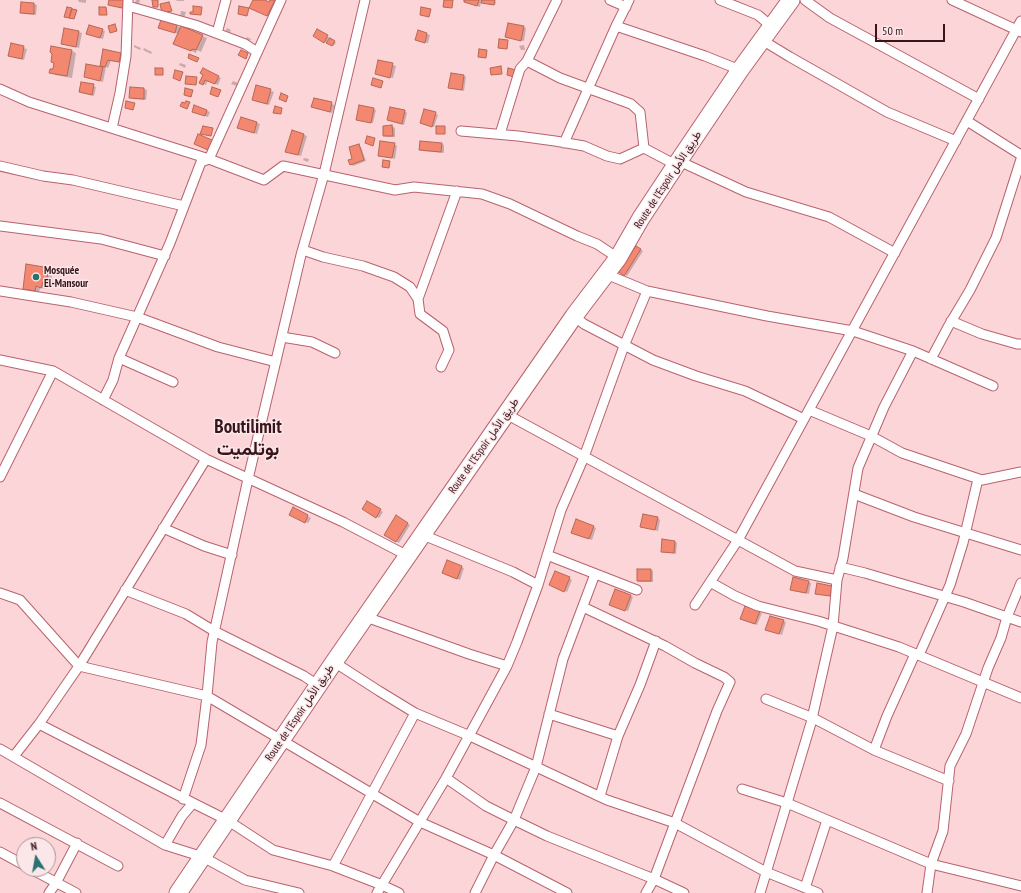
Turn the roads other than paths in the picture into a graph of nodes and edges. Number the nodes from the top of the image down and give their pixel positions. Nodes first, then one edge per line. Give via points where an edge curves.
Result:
1 (226, 0) edge
2 (281, 0) edge
3 (364, 0) edge
4 (557, 0) edge
5 (610, 0) edge
6 (720, 0) edge
7 (791, 0) edge
8 (805, 0) edge
9 (952, 0) edge
10 (128, 3) edge
11 (628, 3) edge
12 (739, 4) edge
13 (1021, 20) edge
14 (616, 26) junction
15 (1019, 30) edge
16 (217, 33) junction
17 (767, 33) junction
18 (257, 52) junction
19 (527, 61) junction
20 (740, 70) junction
21 (588, 88) junction
22 (0, 89) edge
23 (978, 99) junction
24 (967, 121) junction
25 (112, 128) junction
26 (461, 131) dead end
27 (500, 134) junction
28 (956, 141) junction
29 (564, 143) junction
30 (644, 148) junction
31 (1021, 155) edge
32 (209, 159) junction
33 (1021, 159) edge
34 (678, 163) junction
35 (0, 166) edge
36 (324, 174) junction
37 (457, 191) junction
38 (184, 206) junction
39 (0, 226) edge
40 (303, 250) junction
41 (895, 253) junction
42 (164, 256) junction
43 (618, 258) junction
44 (606, 274) junction
45 (0, 291) edge
46 (647, 291) junction
47 (418, 299) junction
48 (574, 316) junction
49 (137, 317) junction
50 (952, 321) junction
51 (852, 331) junction
52 (282, 337) junction
53 (1021, 344) edge
54 (624, 346) junction
55 (913, 351) junction
56 (335, 352) dead end
57 (119, 358) junction
58 (931, 359) junction
59 (0, 360) edge
60 (276, 362) junction
61 (441, 367) dead end
62 (52, 371) junction
63 (173, 382) dead end
64 (993, 386) dead end
65 (103, 400) junction
66 (506, 414) junction
67 (807, 415) junction
68 (871, 436) junction
69 (584, 457) junction
70 (206, 459) junction
71 (1021, 472) edge
72 (0, 477) edge
73 (248, 479) junction
74 (978, 479) junction
75 (854, 494) junction
76 (163, 528) junction
77 (965, 533) junction
78 (423, 535) junction
79 (738, 540) junction
80 (1021, 550) edge
81 (232, 554) junction
82 (547, 555) junction
83 (408, 556) junction
84 (840, 567) junction
85 (595, 574) junction
86 (837, 580) junction
87 (710, 582) junction
88 (1021, 583) edge
89 (538, 585) junction
90 (125, 590) junction
91 (637, 590) dead end
92 (0, 593) edge
93 (945, 597) junction
94 (694, 605) dead end
95 (583, 607) junction
96 (366, 617) junction
97 (1007, 617) junction
98 (1021, 622) edge
99 (833, 626) junction
100 (214, 631) junction
101 (656, 641) junction
102 (917, 654) junction
103 (334, 662) junction
104 (80, 666) junction
105 (507, 666) junction
106 (983, 682) junction
107 (319, 686) junction
108 (207, 696) junction
109 (1021, 698) edge
110 (766, 699) dead end
111 (415, 713) junction
112 (549, 714) junction
113 (812, 718) junction
114 (39, 724) junction
115 (470, 736) junction
116 (618, 736) junction
117 (282, 740) junction
118 (0, 749) edge
119 (874, 750) junction
120 (14, 756) junction
121 (536, 767) junction
122 (446, 778) junction
123 (949, 782) junction
124 (742, 789) dead end
125 (372, 793) junction
126 (600, 796) junction
127 (183, 799) junction
128 (0, 803) edge
129 (193, 803) junction
130 (787, 803) junction
131 (227, 820) junction
132 (514, 820) junction
133 (827, 820) junction
134 (420, 822) junction
135 (675, 822) junction
136 (77, 843) junction
137 (165, 845) junction
138 (0, 852) edge
139 (494, 855) junction
140 (203, 857) junction
141 (16, 861) edge
142 (932, 864) junction
143 (118, 866) dead end
144 (333, 866) junction
145 (766, 872) junction
146 (45, 877) edge
147 (654, 878) junction
148 (56, 883) junction
149 (1021, 886) edge
150 (805, 888) junction
151 (379, 889) edge
152 (49, 893) edge
153 (76, 893) edge
154 (178, 893) edge
155 (299, 893) edge
156 (399, 893) edge
157 (475, 893) edge
158 (567, 893) edge
159 (646, 893) edge
160 (684, 893) edge
161 (760, 893) edge
162 (818, 893) edge
163 (927, 893) edge

1 - 16 street
2 - 18 street
3 - 36 street
4 - 19 street
5 - 11 street
6 - 12 street
7 - 17 highway, Route de l’Espoir طريق الأمل
8 - 23 street via 830,18
9 - 15 street
10 - 16 street
10 - 25 street via 126,56
11 - 14 street
12 - 17 street via 758,15
13 - 15 street
14 - 20 street
14 - 21 street
15 - 23 street
16 - 18 street
17 - 20 highway, Route de l’Espoir طريق الأمل
17 - 28 street via 790,57 887,112
18 - 32 street
19 - 21 street via 560,78
19 - 27 street via 520,69
20 - 34 highway, Route de l’Espoir طريق الأمل
21 - 29 street
21 - 30 street via 631,104 640,112
22 - 25 street via 29,102
23 - 24 street
24 - 28 street
24 - 31 street
25 - 32 street
26 - 27 street
27 - 29 street
28 - 41 street
29 - 30 street via 584,146 620,159
30 - 34 street
32 - 36 street via 264,180 283,166
32 - 38 street via 201,162
33 - 50 street via 996,238
34 - 41 street via 746,192 829,216
34 - 43 highway, Route de l’Espoir طريق الأمل
35 - 38 street
36 - 37 street via 395,190 414,187
36 - 40 street
37 - 43 street via 482,194 510,204 597,244
37 - 47 street
38 - 42 street
39 - 42 street via 101,239
40 - 47 street via 364,266 394,277 410,287
40 - 52 street
41 - 51 street
42 - 49 street
43 - 44 highway, Route de l’Espoir طريق الأمل
44 - 46 street
44 - 48 highway, Route de l’Espoir طريق الأمل
45 - 49 street via 71,302
46 - 51 street
46 - 54 street
47 - 61 street via 420,314 443,331 449,350
48 - 54 street
48 - 66 highway, Route de l’Espoir طريق الأمل
49 - 57 street
49 - 60 street via 218,347
50 - 53 street via 982,334
50 - 58 street
51 - 55 street
51 - 67 street
52 - 56 street via 312,342
52 - 60 street
54 - 67 street via 653,360
54 - 69 street
55 - 58 street
55 - 68 street
57 - 63 street
57 - 65 street via 113,380
58 - 64 street
59 - 62 street
60 - 73 street
62 - 65 street
62 - 72 street
65 - 70 street
66 - 69 street
66 - 78 highway, Route de l’Espoir طريق الأمل
67 - 68 street
67 - 79 street
68 - 74 street via 902,453
68 - 75 street via 858,468
69 - 79 street
69 - 82 street via 561,510
70 - 73 street
70 - 76 street
71 - 74 street
73 - 81 street
73 - 83 street via 343,522
74 - 77 street
75 - 77 street
75 - 84 street
76 - 81 street via 204,546
76 - 90 street
77 - 80 street
77 - 93 street
78 - 83 highway, Route de l’Espoir طريق الأمل
78 - 89 street
79 - 86 street via 795,571
79 - 87 street
81 - 100 street
82 - 85 street
82 - 89 street
83 - 96 highway, Route de l’Espoir طريق الأمل
84 - 86 street
84 - 93 street
85 - 91 street
85 - 95 street
86 - 99 street
87 - 94 street
87 - 99 street via 758,606
88 - 97 street
89 - 105 street
90 - 100 street via 186,614
90 - 104 street
92 - 104 street via 20,600
93 - 97 street
93 - 102 street
95 - 101 street
95 - 112 street via 563,659
96 - 103 highway, Route de l’Espoir طريق الأمل
96 - 105 street
97 - 98 street
97 - 106 street
99 - 102 street
99 - 113 street
100 - 107 street
100 - 108 street
101 - 116 street
101 - 135 street via 730,682
102 - 106 street
102 - 119 street via 887,716
103 - 107 highway, Route de l’Espoir طريق الأمل
103 - 111 street
104 - 108 street
104 - 114 street
105 - 115 street
106 - 109 street
106 - 123 street via 966,734 950,766
107 - 117 highway, Route de l’Espoir طريق الأمل
108 - 117 street
108 - 127 street via 201,745
110 - 113 street
111 - 115 street
111 - 125 street
112 - 116 street
112 - 121 street
113 - 119 street
113 - 130 street
114 - 120 street
114 - 127 street
115 - 121 street
115 - 122 street
116 - 126 street
117 - 125 street
117 - 131 highway, Route de l’Espoir طريق الأمل
118 - 120 street
119 - 123 street
120 - 137 street
121 - 126 street
121 - 132 street
122 - 132 street via 486,806
122 - 134 street
123 - 142 street via 943,830
124 - 130 street
125 - 134 street
125 - 144 street
126 - 135 street
127 - 129 street
128 - 136 street
129 - 131 street
129 - 137 street
130 - 133 street
130 - 145 street
131 - 140 highway, Route de l’Espoir طريق الأمل
131 - 144 street via 273,850
132 - 139 street
132 - 147 street via 547,836
133 - 142 street
133 - 150 street
134 - 139 street
134 - 151 street
135 - 145 street
135 - 147 street
136 - 143 street
136 - 148 street
137 - 140 street
138 - 141 street
139 - 157 street
139 - 158 street
140 - 154 highway, Route de l’Espoir طريق الأمل
140 - 155 street via 245,880
142 - 149 street
142 - 163 street
144 - 151 street
145 - 150 street
145 - 161 street
146 - 148 street
147 - 159 street
147 - 160 street
148 - 152 street
148 - 153 street
150 - 162 street
151 - 156 street

